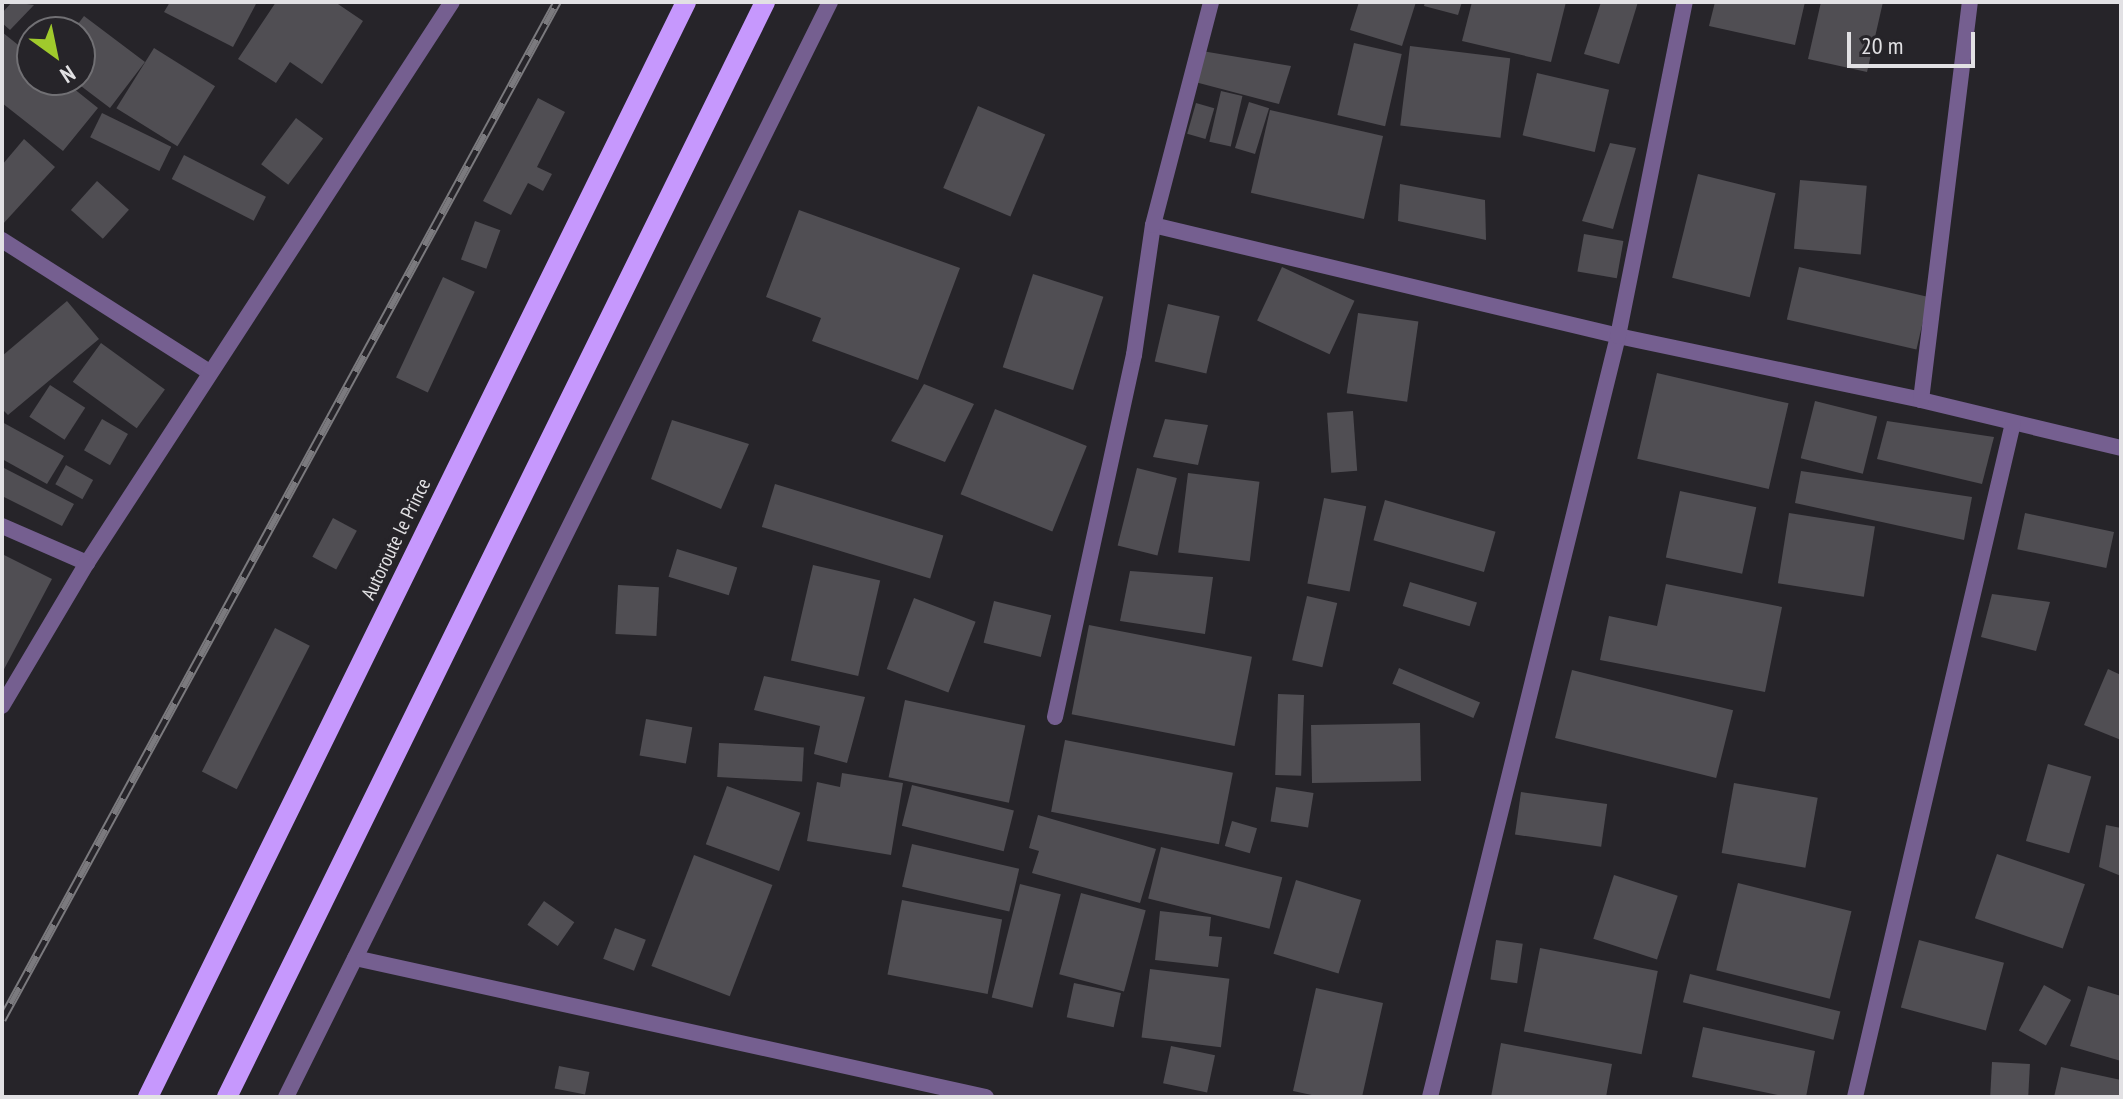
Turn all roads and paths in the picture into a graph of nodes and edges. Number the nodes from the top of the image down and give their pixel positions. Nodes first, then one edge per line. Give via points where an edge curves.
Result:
1 (452, 2) edge
2 (686, 2) edge
3 (765, 2) edge
4 (830, 2) edge
5 (1211, 2) edge
6 (1685, 2) edge
7 (1970, 2) edge
8 (1153, 225) junction
9 (2, 240) edge
10 (1618, 336) junction
11 (208, 371) junction
12 (1921, 400) junction
13 (2013, 423) junction
14 (2121, 448) edge
15 (2, 526) edge
16 (87, 563) junction
17 (2, 706) edge
18 (1055, 717) dead end
19 (355, 958) junction
20 (148, 1097) edge
21 (227, 1097) edge
22 (286, 1097) edge
23 (986, 1097) edge
24 (1430, 1097) edge
25 (1855, 1097) edge

1 - 11 street
2 - 20 main road, Autoroute le Prince
3 - 21 main road
4 - 19 street
5 - 8 street
6 - 10 street
7 - 12 street
8 - 10 street
8 - 18 street via 1134,355
9 - 11 street
10 - 12 street
10 - 24 street
11 - 16 street
12 - 13 street
13 - 14 street
13 - 25 street
15 - 16 street
16 - 17 street
19 - 22 street
19 - 23 street

